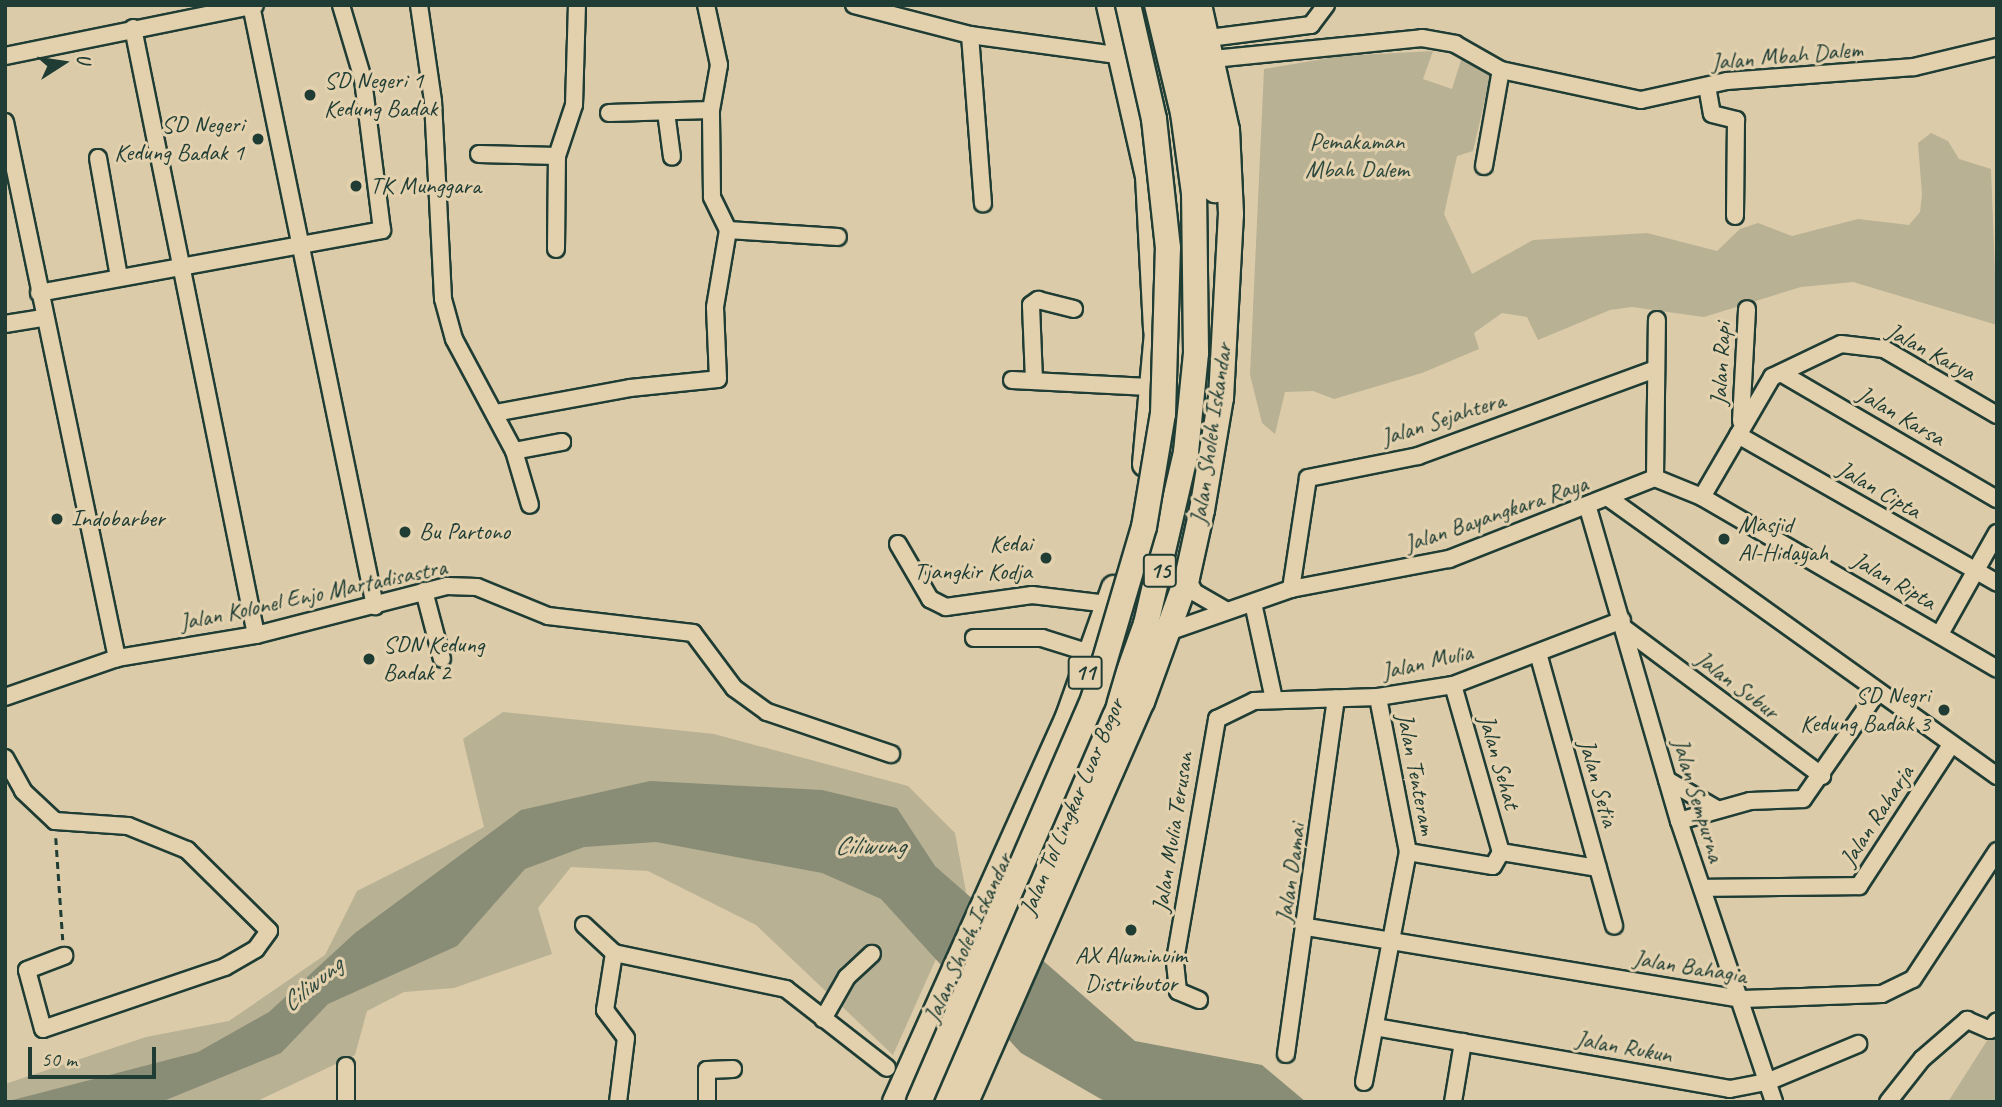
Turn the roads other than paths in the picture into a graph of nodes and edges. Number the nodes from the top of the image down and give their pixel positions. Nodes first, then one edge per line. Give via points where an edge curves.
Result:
1 (341, 5) edge
2 (419, 5) edge
3 (577, 5) edge
4 (706, 5) edge
5 (853, 5) edge
6 (1109, 5) edge
7 (1131, 5) edge
8 (1157, 5) edge
9 (1178, 5) edge
10 (1199, 5) edge
11 (1326, 5) edge
12 (253, 6) edge
13 (133, 28) junction
14 (970, 36) junction
15 (1997, 47) edge
16 (1211, 48) junction
17 (5, 55) edge
18 (1123, 56) junction
19 (1501, 70) junction
20 (1707, 86) junction
21 (711, 110) junction
22 (666, 112) junction
23 (609, 113) dead end
24 (5, 122) edge
25 (479, 154) dead end
26 (557, 156) junction
27 (672, 157) dead end
28 (98, 158) dead end
29 (1484, 166) dead end
30 (10, 175) edge
31 (984, 204) dead end
32 (1735, 216) dead end
33 (728, 230) junction
34 (838, 237) dead end
35 (297, 242) junction
36 (556, 249) dead end
37 (1225, 265) junction
38 (183, 266) junction
39 (119, 276) junction
40 (39, 293) junction
41 (1074, 309) dead end
42 (1747, 309) dead end
43 (42, 318) junction
44 (1657, 320) dead end
45 (5, 324) edge
46 (1156, 330) junction
47 (1656, 369) junction
48 (1782, 373) junction
49 (1012, 380) dead end
50 (1034, 380) junction
51 (1149, 387) junction
52 (495, 413) junction
53 (1997, 415) edge
54 (1740, 428) junction
55 (562, 442) dead end
56 (514, 451) junction
57 (1655, 478) junction
58 (1702, 497) junction
59 (1610, 499) junction
60 (1997, 499) edge
61 (530, 505) dead end
62 (1588, 508) junction
63 (1997, 533) edge
64 (898, 544) dead end
65 (1975, 571) junction
66 (1186, 578) junction
67 (1997, 583) edge
68 (1291, 589) junction
69 (424, 591) junction
70 (1253, 603) junction
71 (1109, 604) junction
72 (375, 606) junction
73 (1225, 610) junction
74 (1624, 625) junction
75 (1168, 632) junction
76 (1940, 634) junction
77 (256, 635) junction
78 (974, 638) dead end
79 (1538, 653) junction
80 (1093, 654) junction
81 (117, 658) junction
82 (442, 659) dead end
83 (1997, 668) edge
84 (1453, 685) junction
85 (1876, 694) junction
86 (5, 697) edge
87 (1378, 697) junction
88 (1274, 699) junction
89 (1336, 699) junction
90 (1951, 745) junction
91 (891, 754) dead end
92 (5, 758) edge
93 (1822, 776) junction
94 (1997, 776) edge
95 (1667, 780) junction
96 (1717, 809) junction
97 (1679, 821) junction
98 (1997, 851) edge
99 (1408, 852) junction
100 (1501, 852) junction
101 (1598, 867) junction
102 (1702, 888) junction
103 (584, 925) dead end
104 (1614, 926) dead end
105 (1307, 927) junction
106 (1392, 942) junction
107 (614, 953) junction
108 (872, 954) dead end
109 (64, 956) road end
110 (1742, 999) junction
111 (1199, 1000) dead end
112 (823, 1019) junction
113 (1997, 1021) edge
114 (1375, 1027) junction
115 (1463, 1042) junction
116 (1858, 1044) dead end
117 (1286, 1054) dead end
118 (346, 1066) dead end
119 (887, 1068) dead end
120 (733, 1069) dead end
121 (1364, 1082) dead end
122 (1767, 1082) junction
123 (346, 1102) edge
124 (618, 1102) edge
125 (706, 1102) edge
126 (895, 1102) edge
127 (919, 1102) edge
128 (944, 1102) edge
129 (966, 1102) edge
130 (1453, 1102) edge
131 (1774, 1102) edge
132 (1888, 1102) edge

1 - 35 street via 363,79 384,224 377,232
2 - 52 street via 433,101 443,299 454,339
3 - 26 street via 574,106
4 - 21 street via 719,65
5 - 14 street
6 - 18 highway
7 - 46 highway, 11 via 1153,79 1173,231
7 - 127 highway, Jalan Tol Lingkar Luar Bogor / 15, bridge via 1154,119 1168,248 1163,414 1144,527 1093,700
8 - 128 highway, Jalan Tol Lingkar Luar Bogor / 15 via 1183,113 1198,260 1196,353 1179,489 1146,624 1115,709
9 - 37 highway via 1207,126
10 - 16 highway
11 - 16 street via 1311,25
12 - 13 street
12 - 35 street
13 - 17 street
13 - 38 street
14 - 18 street
14 - 31 street
15 - 20 street, Jalan Mbah Dalem via 1914,67
16 - 19 street, Jalan Mbah Dalem via 1422,38 1455,44
16 - 37 highway via 1227,130
18 - 46 highway via 1148,176
19 - 20 street, Jalan Mbah Dalem via 1641,100
19 - 29 street
20 - 32 street via 1712,114 1735,120
21 - 22 street
21 - 33 street via 712,197
22 - 23 street
22 - 27 street
24 - 30 street
25 - 26 street
26 - 36 street
28 - 39 street
30 - 40 street
33 - 34 street
33 - 52 street via 715,307 718,379 630,388
35 - 38 street
35 - 72 street
37 - 66 highway, Jalan Sholeh Iskandar via 1221,398
38 - 39 street
38 - 77 street
39 - 40 street
40 - 43 street
41 - 50 street via 1038,300 1031,305
42 - 54 street, Jalan Rapi
43 - 45 street
43 - 81 street
44 - 47 street
46 - 51 highway, Jalan Sholeh Iskandar / 11
47 - 57 street
47 - 68 street, Jalan Sejahtera via 1419,456 1308,478
48 - 53 street, Jalan Karya via 1841,344 1884,349
48 - 54 street
48 - 60 street, Jalan Karsa
49 - 50 street
50 - 51 street
51 - 71 highway, Jalan Sholeh Iskandar / 11 via 1141,490
52 - 56 street
54 - 58 street
54 - 65 street, Jalan Cipta
55 - 56 street
56 - 61 street
57 - 58 street, Jalan Ripta
57 - 59 street, Jalan Bayangkara Raya
58 - 76 street, Jalan Ripta
59 - 62 street, Jalan Bayangkara Raya
59 - 85 street
62 - 68 street, Jalan Bayangkara Raya via 1449,559
62 - 74 street, Jalan Sempurna
63 - 65 street
64 - 71 street via 930,599 946,607 1032,595
65 - 67 street, Jalan Cipta
65 - 76 street
66 - 73 street via 1194,592
66 - 75 highway, Jalan Sholeh Iskandar
68 - 70 street, Jalan Bayangkara Raya
69 - 72 street, Jalan Kolonel Enjo Martadisastra
69 - 82 street
69 - 91 street, Jalan Kolonel Enjo Martadisastra via 477,587 548,617 693,633 734,688 767,712
70 - 73 street, Jalan Bayangkara Raya
70 - 88 street
71 - 80 highway, Jalan Sholeh Iskandar / 11
72 - 77 street, Jalan Kolonel Enjo Martadisastra
73 - 75 street, Jalan Bayangkara Raya
74 - 79 street, Jalan Mulia
74 - 93 street, Jalan Subur
74 - 95 street, Jalan Sempurna
75 - 129 highway, Jalan Sholeh Iskandar via 1048,923
76 - 83 street, Jalan Ripta
77 - 81 street, Jalan Kolonel Enjo Martadisastra
78 - 80 street via 1042,638
79 - 84 street, Jalan Mulia
79 - 101 street, Jalan Setia
80 - 126 highway, Jalan Sholeh Iskandar / 11
81 - 86 street, Jalan Kolonel Enjo Martadisastra
84 - 87 street, Jalan Mulia
84 - 100 street, Jalan Sehat
85 - 90 street
85 - 93 street
87 - 89 street, Jalan Mulia
87 - 99 street, Jalan Tenteram
88 - 89 street, Jalan Mulia
88 - 111 street, Jalan Mulia Terusan via 1230,708 1217,719 1212,734 1174,979 1178,991
89 - 105 street, Jalan Damai
90 - 94 street
90 - 102 street, Jalan Raharja via 1859,886
92 - 109 street via 23,790 55,821 128,826 187,850 270,931 256,949 225,967 43,1029 27,970
93 - 96 street via 1803,799
95 - 96 street
95 - 97 street, Jalan Sempurna
96 - 97 street
97 - 102 street, Jalan Sempurna
98 - 110 street, Jalan Bahagia via 1906,988 1882,994
99 - 100 street via 1493,866
99 - 106 street, Jalan Tenteram
100 - 101 street
101 - 104 street, Jalan Setia
102 - 110 street, Jalan Sempurna
103 - 107 street
105 - 106 street, Jalan Bahagia
105 - 117 street, Jalan Damai
106 - 110 street, Jalan Bahagia
106 - 114 street, Jalan Tenteram
107 - 112 street via 764,980
107 - 124 street via 605,1010 626,1038
108 - 112 street via 847,977
110 - 122 street, Jalan Sempurna
112 - 119 street
113 - 132 street via 1990,1030 1967,1020 1922,1059
114 - 115 street, Jalan Rukun
114 - 121 street, Jalan Tenteram
115 - 122 street, Jalan Rukun via 1730,1089
115 - 130 street
116 - 122 street, Jalan Rukun
118 - 123 street
120 - 125 street via 707,1070
122 - 131 street, Jalan Sempurna

